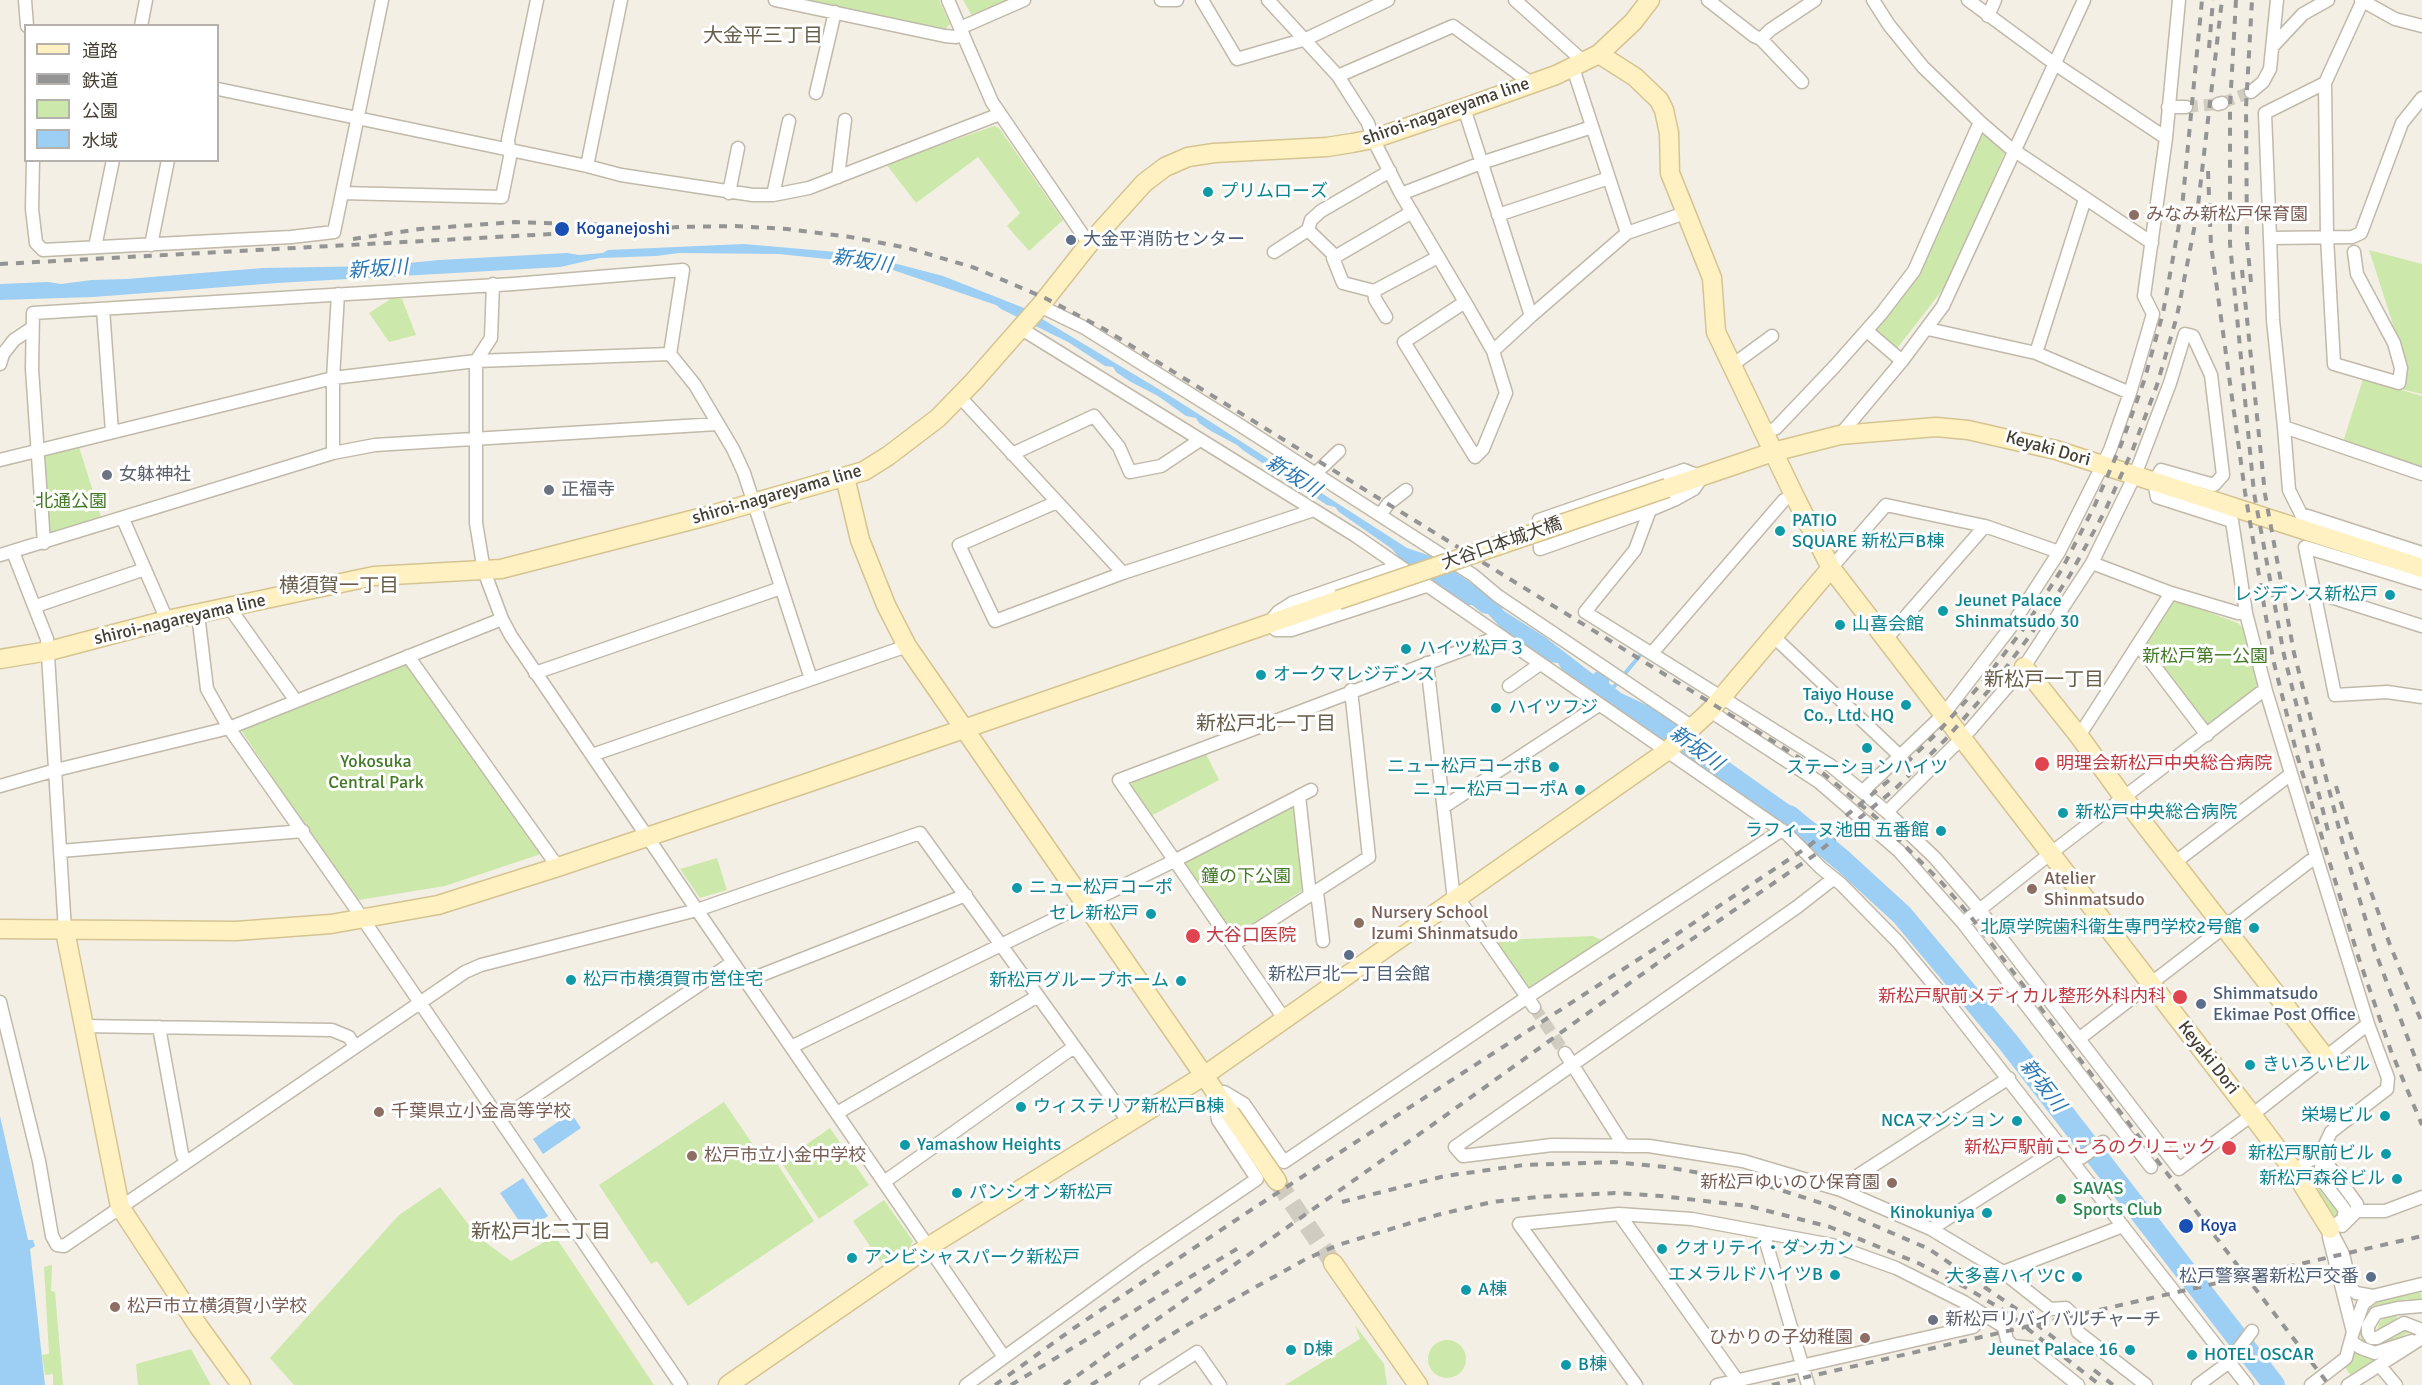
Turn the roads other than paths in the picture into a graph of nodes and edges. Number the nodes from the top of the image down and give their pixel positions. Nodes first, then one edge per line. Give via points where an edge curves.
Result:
1 (26, 0) edge
2 (146, 0) edge
3 (382, 0) edge
4 (537, 0) edge
5 (621, 0) edge
6 (775, 0) edge
7 (948, 0) edge
8 (1024, 0) edge
9 (1161, 0) edge
10 (1177, 0) edge
11 (1202, 0) edge
12 (1388, 0) edge
13 (1515, 0) edge
14 (1650, 0) edge
15 (1708, 0) edge
16 (1815, 0) edge
17 (1873, 0) edge
18 (1968, 0) edge
19 (1995, 0) edge
20 (2084, 0) edge
21 (2179, 0) edge
22 (2277, 0) edge
23 (2328, 0) edge
24 (2362, 0) edge
25 (1271, 1) edge
26 (835, 12) junction
27 (1988, 16) junction
28 (27, 24) edge
29 (141, 24) edge
30 (2422, 26) edge
31 (962, 31) junction
32 (1306, 39) junction
33 (1761, 39) junction
34 (2273, 46) junction
35 (1586, 61) junction
36 (2055, 64) junction
37 (1338, 76) junction
38 (1802, 82) dead end
39 (1532, 83) junction
40 (2325, 83) junction
41 (219, 89) edge
42 (2251, 92) tunnel mouth
43 (816, 93) dead end
44 (2422, 98) edge
45 (2168, 107) junction
46 (2186, 107) tunnel mouth
47 (1464, 108) junction
48 (1000, 114) junction
49 (358, 118) junction
50 (845, 120) dead end
51 (789, 121) dead end
52 (1980, 122) junction
53 (1592, 127) junction
54 (2166, 138) junction
55 (1373, 139) junction
56 (738, 148) dead end
57 (509, 149) junction
58 (2016, 151) junction
59 (33, 162) edge
60 (113, 162) edge
61 (168, 162) edge
62 (1481, 163) junction
63 (587, 166) junction
64 (1390, 171) junction
65 (838, 177) junction
66 (1609, 178) junction
67 (342, 193) junction
68 (729, 193) junction
69 (1401, 194) junction
70 (773, 195) junction
71 (2085, 199) junction
72 (1412, 212) junction
73 (1685, 213) junction
74 (1498, 215) junction
75 (1308, 230) junction
76 (1627, 233) junction
77 (2327, 237) junction
78 (2270, 238) junction
79 (2152, 243) junction
80 (1089, 244) junction
81 (151, 245) junction
82 (95, 247) junction
83 (1274, 252) dead end
84 (2354, 252) dead end
85 (1336, 257) junction
86 (1438, 257) junction
87 (494, 284) junction
88 (1374, 291) junction
89 (338, 294) junction
90 (1465, 302) junction
91 (1038, 307) junction
92 (103, 309) junction
93 (1531, 316) junction
94 (1386, 317) dead end
95 (1021, 326) junction
96 (32, 328) junction
97 (1928, 328) junction
98 (1866, 331) junction
99 (1772, 336) dead end
100 (1493, 351) junction
101 (2036, 353) junction
102 (670, 354) junction
103 (476, 361) junction
104 (1902, 361) junction
105 (0, 364) edge
106 (1731, 366) junction
107 (333, 378) junction
108 (2130, 393) junction
109 (959, 396) junction
110 (717, 424) junction
111 (2284, 428) junction
112 (112, 432) junction
113 (1764, 433) junction
114 (1840, 435) junction
115 (476, 440) junction
116 (1200, 440) junction
117 (37, 450) junction
118 (1339, 451) dead end
119 (1773, 452) junction
120 (333, 453) junction
121 (1012, 454) junction
122 (0, 460) edge
123 (2103, 465) junction
124 (1316, 474) junction
125 (2422, 474) edge
126 (2135, 476) junction
127 (845, 477) junction
128 (1702, 477) junction
129 (2154, 482) junction
130 (1667, 488) joint
131 (1406, 490) dead end
132 (1794, 495) junction
133 (1057, 502) junction
134 (753, 503) junction
135 (1314, 510) junction
136 (1650, 510) junction
137 (1380, 515) junction
138 (123, 519) junction
139 (1985, 525) junction
140 (44, 543) junction
141 (14, 552) junction
142 (2059, 552) junction
143 (2422, 553) edge
144 (0, 555) edge
145 (2092, 563) junction
146 (1398, 566) junction
147 (1831, 568) junction
148 (2422, 568) edge
149 (145, 569) junction
150 (484, 571) junction
151 (1123, 573) junction
152 (2422, 583) edge
153 (1426, 586) junction
154 (781, 588) junction
155 (2312, 591) junction
156 (2171, 593) junction
157 (36, 606) junction
158 (229, 607) junction
159 (2246, 613) junction
160 (198, 614) junction
161 (502, 619) junction
162 (167, 620) junction
163 (1269, 623) junction
164 (2422, 626) edge
165 (1500, 636) junction
166 (1773, 636) junction
167 (1886, 639) junction
168 (907, 646) junction
169 (2136, 647) junction
170 (49, 651) junction
171 (1652, 653) junction
172 (408, 656) junction
173 (0, 659) edge
174 (1427, 663) junction
175 (1540, 664) junction
176 (2024, 667) junction
177 (535, 673) junction
178 (811, 679) junction
179 (1509, 686) dead end
180 (1351, 690) junction
181 (2266, 692) junction
182 (1722, 696) junction
183 (2422, 696) edge
184 (296, 701) junction
185 (1599, 705) junction
186 (1710, 711) junction
187 (1943, 715) junction
188 (229, 728) junction
189 (963, 729) junction
190 (1692, 730) junction
191 (2207, 735) junction
192 (2079, 736) junction
193 (1961, 739) junction
194 (1668, 750) junction
195 (592, 755) junction
196 (1900, 756) junction
197 (56, 770) junction
198 (2290, 774) junction
199 (0, 786) edge
200 (1311, 790) dead end
201 (1863, 791) junction
202 (1299, 796) junction
203 (2124, 798) junction
204 (1445, 806) junction
205 (1887, 812) junction
206 (1782, 830) junction
207 (303, 831) junction
208 (648, 836) junction
209 (60, 851) junction
210 (2051, 853) junction
211 (2317, 859) junction
212 (1174, 861) junction
213 (2174, 863) junction
214 (558, 867) junction
215 (1833, 879) junction
216 (1314, 894) junction
217 (966, 895) junction
218 (1456, 899) junction
219 (1086, 904) junction
220 (1979, 909) junction
221 (696, 910) junction
222 (362, 918) junction
223 (1963, 923) junction
224 (2225, 927) junction
225 (0, 929) edge
226 (65, 931) junction
227 (1323, 941) dead end
228 (1002, 944) junction
229 (1233, 945) junction
230 (733, 962) junction
231 (746, 981) junction
232 (2151, 984) junction
233 (1038, 996) junction
234 (0, 1002) edge
235 (420, 1002) junction
236 (1531, 1002) junction
237 (1285, 1020) junction
238 (2368, 1024) junction
239 (82, 1026) junction
240 (159, 1027) junction
241 (2080, 1038) junction
242 (356, 1047) junction
243 (791, 1047) junction
244 (1074, 1047) junction
245 (1565, 1053) tunnel mouth
246 (2325, 1057) junction
247 (1573, 1065) junction
248 (1205, 1075) junction
249 (2009, 1078) junction
250 (1219, 1095) junction
251 (837, 1113) junction
252 (2252, 1114) junction
253 (501, 1119) junction
254 (1129, 1122) junction
255 (2103, 1142) dead end
256 (1624, 1146) junction
257 (2062, 1146) junction
258 (2081, 1158) dead end
259 (2323, 1160) junction
260 (186, 1162) junction
261 (2151, 1167) dead end
262 (2294, 1171) junction
263 (1277, 1181) tunnel mouth
264 (884, 1182) junction
265 (1841, 1190) junction
266 (2422, 1197) edge
267 (120, 1207) junction
268 (2357, 1211) junction
269 (1619, 1214) junction
270 (2123, 1226) junction
271 (1931, 1229) junction
272 (2331, 1231) junction
273 (1763, 1232) junction
274 (928, 1247) junction
275 (1333, 1263) tunnel mouth
276 (2003, 1272) junction
277 (2422, 1284) edge
278 (2373, 1296) junction
279 (2422, 1306) edge
280 (2398, 1308) junction
281 (1985, 1315) junction
282 (2404, 1323) junction
283 (199, 1327) junction
284 (2252, 1331) dead end
285 (2421, 1336) edge
286 (2353, 1337) junction
287 (1004, 1357) junction
288 (2228, 1363) junction
289 (2380, 1366) junction
290 (1803, 1367) junction
291 (1737, 1380) junction
292 (227, 1385) edge
293 (240, 1385) edge
294 (681, 1385) edge
295 (728, 1385) edge
296 (966, 1385) edge
297 (1146, 1385) edge
298 (1220, 1385) edge
299 (1418, 1385) edge
300 (1636, 1385) edge
301 (1717, 1385) edge
302 (1808, 1385) edge
303 (2078, 1385) edge
304 (2146, 1385) edge
305 (2198, 1385) edge
306 (2247, 1385) edge
307 (2311, 1385) edge
308 (2348, 1385) edge
309 (2396, 1385) edge

1 - 28 street
2 - 29 street
3 - 49 street
4 - 57 street
5 - 63 street
6 - 26 street
7 - 31 street
8 - 31 street
9 - 10 street
11 - 32 street via 1237,59
12 - 32 street
13 - 35 street
14 - 35 street, shiroi-nagareyama line via 1633,22
15 - 33 street
16 - 33 street
17 - 52 street via 1923,67
18 - 27 street
19 - 27 street
20 - 36 street
21 - 45 street
22 - 34 street
23 - 34 street via 2303,14
24 - 30 street via 2396,19
24 - 40 street
25 - 32 street
26 - 31 street via 945,36 956,37
26 - 43 street
27 - 36 street
31 - 48 street
32 - 37 street
33 - 38 street
34 - 42 street via 2270,69
35 - 39 street, shiroi-nagareyama line
35 - 53 street
35 - 73 street, Keyaki Dori via 1635,77 1659,100 1670,133 1670,173
36 - 54 street
36 - 58 street
37 - 39 street via 1453,26
37 - 55 street via 1368,123
39 - 47 street, shiroi-nagareyama line
40 - 77 street
40 - 78 street via 2265,113
41 - 49 street
44 - 77 street via 2402,123 2361,233
45 - 46 street
45 - 54 street
47 - 55 street, shiroi-nagareyama line
47 - 62 street
48 - 65 street
48 - 80 street
49 - 57 street
49 - 67 street
50 - 65 street
51 - 70 street
52 - 58 street
52 - 98 street via 1914,271
53 - 62 street
53 - 66 street
54 - 79 street
55 - 64 street
55 - 80 street, shiroi-nagareyama line via 1327,147 1188,157 1165,167 1144,183
56 - 68 street
57 - 63 street
57 - 67 street via 502,197
58 - 71 street
58 - 97 street via 1953,287
59 - 82 street via 36,243 43,250
60 - 82 street
61 - 81 street
62 - 69 street
62 - 74 street
63 - 68 street
64 - 69 street
64 - 75 street via 1321,211 1311,220
65 - 70 street
66 - 74 street
66 - 76 street
67 - 81 street via 334,232
68 - 70 street
69 - 72 street
71 - 79 street
71 - 101 street
72 - 85 street
72 - 86 street
73 - 76 street
73 - 106 street, Keyaki Dori via 1712,278 1716,332
74 - 93 street
75 - 83 street
75 - 85 street
76 - 93 street
77 - 78 street
77 - 84 street via 2334,364 2399,382 2401,368 2394,343 2357,274
78 - 111 street via 2273,320
79 - 108 street via 2144,297 2153,314
80 - 91 street, shiroi-nagareyama line
81 - 82 street
85 - 88 street via 1334,264 1343,283
86 - 88 street
86 - 90 street
87 - 89 street
87 - 102 street via 683,270
87 - 103 street via 490,338
88 - 94 street
89 - 92 street
89 - 107 street
90 - 100 street
90 - 100 street via 1404,342 1475,457 1483,449 1506,393
91 - 95 street, shiroi-nagareyama line
91 - 124 street via 1083,327
92 - 96 street via 33,313
92 - 112 street
93 - 100 street
95 - 109 street, shiroi-nagareyama line
95 - 116 street
96 - 105 street via 14,340
96 - 117 street
97 - 101 street
97 - 104 street
98 - 104 street
98 - 113 street via 1776,428
99 - 106 street
101 - 108 street
102 - 103 street
102 - 110 street via 695,384
103 - 107 street
103 - 115 street
104 - 114 street
106 - 113 street, Keyaki Dori
107 - 112 street
107 - 120 street
108 - 123 street
109 - 121 street
109 - 127 street, shiroi-nagareyama line via 938,418 888,456
110 - 115 street
110 - 134 street via 744,473
111 - 125 street
111 - 143 street via 2289,490 2301,514
112 - 117 street
113 - 119 street, Keyaki Dori
114 - 119 street, Keyaki Dori
114 - 123 street, Keyaki Dori via 1936,427 1968,430 2028,442
115 - 120 street via 375,445
115 - 150 street via 476,523
116 - 121 street via 1161,466 1130,472 1119,447 1094,416
116 - 135 street
117 - 122 street
117 - 140 street
118 - 124 street
119 - 128 street, Keyaki Dori
119 - 132 street, Keyaki Dori
120 - 138 street
121 - 133 street
123 - 126 street, Keyaki Dori
123 - 142 street
124 - 137 street
126 - 129 street, Keyaki Dori
126 - 129 street via 2185,334 2193,336 2211,375 2223,475 2214,485 2161,471
126 - 145 street
127 - 134 street, shiroi-nagareyama line
127 - 168 street via 860,540
128 - 130 street, Keyaki Dori
128 - 136 street via 1694,489
128 - 136 street via 1684,470 1539,520 1540,549
129 - 148 street, Keyaki Dori
129 - 159 street via 2157,497 2232,521
130 - 163 street, 大谷口本城大橋, bridge
131 - 137 street
132 - 147 street, Keyaki Dori
132 - 171 street via 1784,500
133 - 151 street
133 - 151 street via 959,545 995,621
134 - 150 street, shiroi-nagareyama line
134 - 154 street
135 - 146 street
135 - 151 street
136 - 171 street via 1635,550 1585,612
137 - 190 street via 1473,575
138 - 140 street
138 - 149 street
139 - 142 street
139 - 147 street via 1886,505
139 - 167 street
140 - 141 street
141 - 144 street
141 - 157 street
142 - 187 street via 2010,628
145 - 156 street
145 - 176 street
146 - 153 street
146 - 163 street via 1292,603
147 - 166 street
147 - 167 street, Keyaki Dori
149 - 157 street
149 - 162 street
150 - 158 street, shiroi-nagareyama line via 374,576
150 - 161 street
152 - 155 street via 2305,547
153 - 163 street via 1291,630 1276,630
153 - 165 street
154 - 177 street
154 - 178 street
155 - 164 street
155 - 183 street via 2335,695 2387,692
156 - 159 street
156 - 169 street
157 - 170 street
158 - 160 street, shiroi-nagareyama line
158 - 184 street
159 - 181 street
160 - 162 street, shiroi-nagareyama line
160 - 188 street via 207,689
161 - 172 street
161 - 177 street
162 - 170 street, shiroi-nagareyama line
163 - 189 street, 大谷口本城大橋
165 - 174 street
165 - 175 street
166 - 182 street
166 - 196 street
167 - 187 street, Keyaki Dori
168 - 178 street
168 - 189 street
169 - 191 street
169 - 192 street
170 - 173 street, shiroi-nagareyama line
170 - 197 street
171 - 182 street
172 - 184 street
172 - 214 street
174 - 180 street
174 - 204 street
175 - 179 street
175 - 185 street
176 - 192 street
176 - 193 street
177 - 195 street
178 - 195 street
180 - 212 street via 1119,780
180 - 216 street via 1369,857
181 - 191 street
181 - 198 street
182 - 186 street
182 - 201 street via 1830,765
184 - 188 street
185 - 194 street
185 - 204 street
186 - 190 street
186 - 223 street via 1819,782 1899,851
187 - 193 street, Keyaki Dori
187 - 196 street
188 - 197 street
188 - 207 street
189 - 208 street, 大谷口本城大橋
189 - 219 street
190 - 194 street
191 - 203 street
192 - 203 street
193 - 205 street
193 - 210 street, Keyaki Dori
194 - 206 street
194 - 218 street
195 - 208 street
196 - 201 street
197 - 199 street
197 - 209 street
198 - 211 street
198 - 213 street
200 - 202 street
201 - 205 street
202 - 212 street
202 - 216 street
203 - 210 street
203 - 213 street
204 - 218 street
205 - 220 street via 1935,858
206 - 215 street
206 - 236 street
207 - 209 street
207 - 222 street
208 - 214 street, 大谷口本城大橋
208 - 221 street
209 - 226 street
210 - 220 street
210 - 232 street, Keyaki Dori
211 - 224 street
211 - 238 street
212 - 219 street
212 - 229 street
213 - 224 street
214 - 222 street, 大谷口本城大橋 via 438,904
215 - 247 street
215 - 249 street via 1898,942
216 - 227 street
216 - 229 street
217 - 221 street via 920,833
217 - 228 street
217 - 231 street
218 - 236 street
218 - 237 street
219 - 228 street
219 - 248 street
220 - 223 street
220 - 241 street
221 - 230 street
221 - 235 street via 481,965
222 - 226 street, 大谷口本城大橋 via 236,931
222 - 235 street
223 - 261 street
224 - 232 street
224 - 246 street
225 - 226 street, 大谷口本城大橋
226 - 239 street
228 - 233 street
228 - 243 street
229 - 237 street
230 - 231 street
230 - 253 street
231 - 243 street
232 - 241 street
232 - 252 street, Keyaki Dori
233 - 244 street
233 - 251 street
234 - 267 street via 57,1245 64,1246
235 - 242 street
235 - 253 street
236 - 250 street via 1284,1162 1244,1104 1224,1092
237 - 248 street
238 - 246 street
238 - 259 street via 2388,1078 2387,1089 2331,1132
239 - 240 street
239 - 267 street
240 - 242 street via 332,1030 349,1037
240 - 260 street
241 - 252 street via 2178,1169
242 - 260 street
243 - 251 street
244 - 254 street
244 - 264 street
245 - 247 street
246 - 252 street
247 - 256 street
247 - 256 street via 1455,1147 1463,1156 1552,1145
248 - 250 street
248 - 254 street
249 - 257 street
249 - 265 street
250 - 263 street
250 - 287 street via 1214,1099 1218,1120 1257,1179
251 - 264 street
252 - 262 street, Keyaki Dori
253 - 294 street
254 - 274 street
255 - 258 street
256 - 265 street via 1679,1149 1743,1161
257 - 270 street
257 - 271 street
259 - 262 street via 2310,1160
259 - 268 street via 2354,1198
259 - 272 street via 2319,1176 2345,1210 2343,1219
260 - 267 street
262 - 272 street, Keyaki Dori
264 - 274 street
265 - 271 street
266 - 268 street via 2385,1211
267 - 283 street
268 - 272 street
269 - 273 street via 1692,1219
269 - 291 street
269 - 300 street via 1519,1224
270 - 276 street
270 - 288 street
271 - 276 street
272 - 278 street, Keyaki Dori via 2343,1254 2351,1288
272 - 286 street via 2329,1237
273 - 281 street via 1832,1245 1896,1268
273 - 290 street
274 - 287 street
274 - 295 street
275 - 299 street
276 - 304 street via 2050,1309 2066,1308 2074,1317 2078,1332
277 - 278 street
278 - 286 street via 2363,1304
279 - 280 street
280 - 282 street
280 - 282 street via 2376,1313 2368,1334 2377,1338
281 - 290 street via 1973,1327
281 - 303 street via 2004,1327 2013,1346 2032,1348
282 - 285 street
283 - 292 street
283 - 293 street
284 - 288 street
285 - 286 street via 2375,1353 2361,1348
285 - 289 street
286 - 307 street via 2346,1358
287 - 296 street
288 - 305 street
288 - 306 street
289 - 308 street
289 - 309 street
290 - 291 street
290 - 302 street
291 - 301 street
297 - 298 street via 1197,1352

